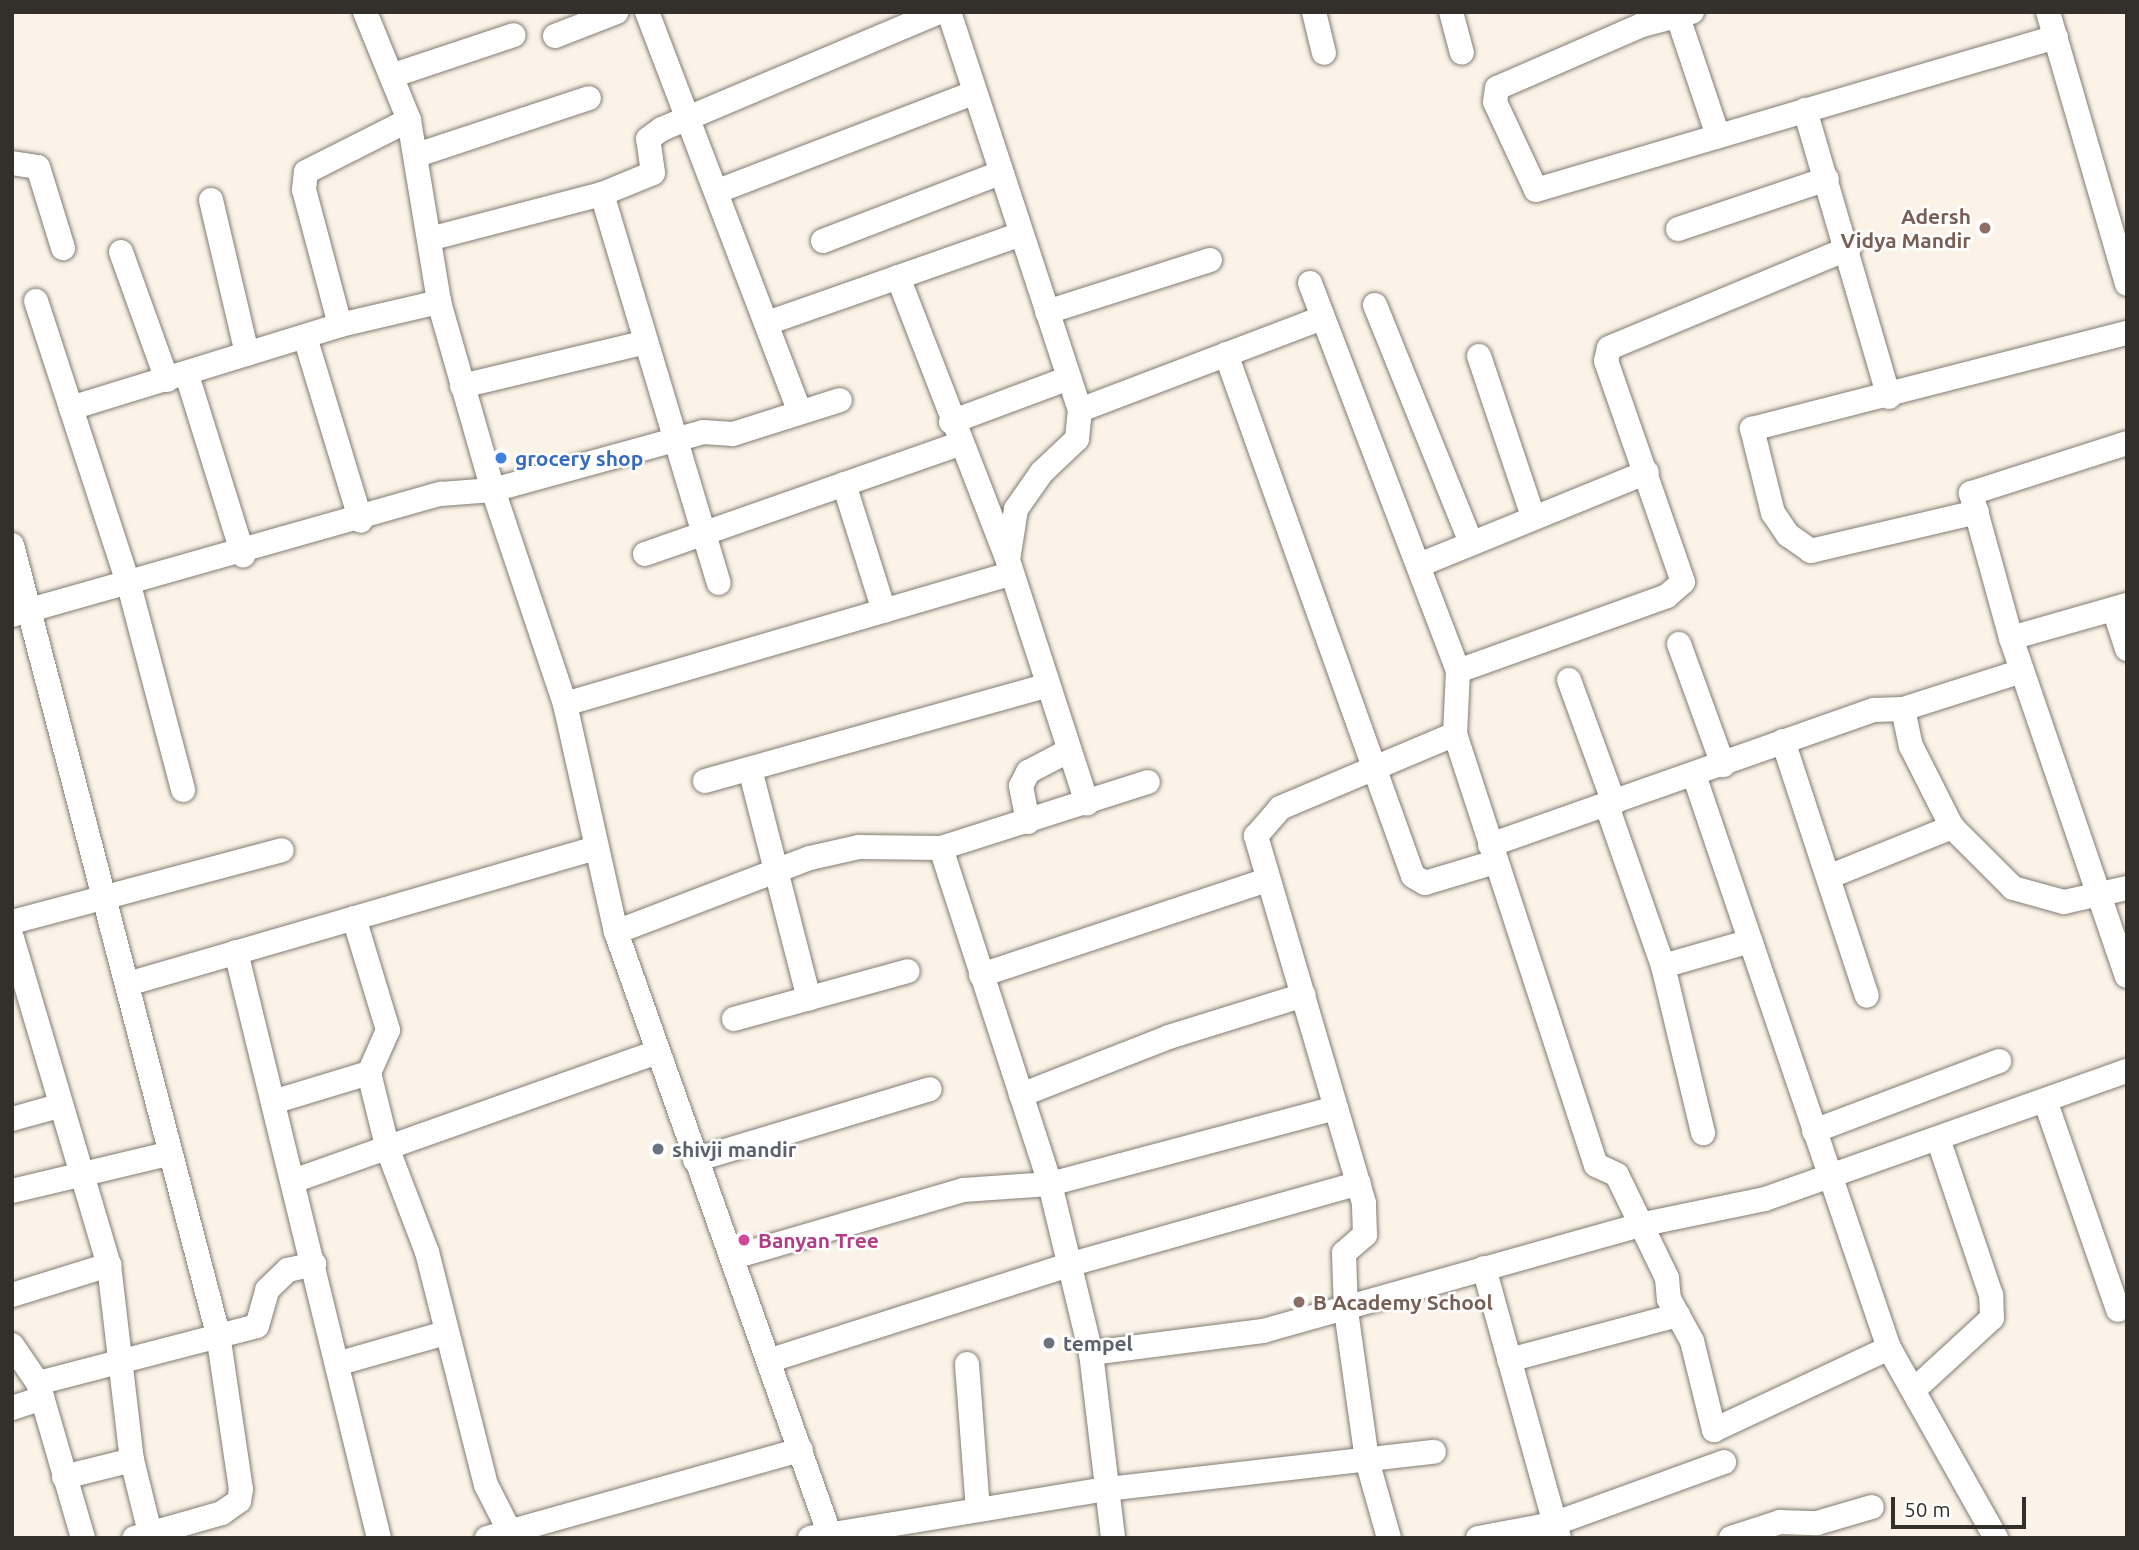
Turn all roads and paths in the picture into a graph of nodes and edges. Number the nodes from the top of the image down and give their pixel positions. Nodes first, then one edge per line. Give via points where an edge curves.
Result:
1 (617, 12) edge
2 (647, 12) edge
3 (939, 12) edge
4 (949, 12) edge
5 (1314, 12) edge
6 (1451, 12) edge
7 (2048, 12) edge
8 (373, 15) edge
9 (1685, 15) edge
10 (514, 35) dead end
11 (555, 37) dead end
12 (2056, 37) junction
13 (1324, 53) dead end
14 (1462, 53) dead end
15 (394, 75) junction
16 (974, 93) junction
17 (589, 98) dead end
18 (1805, 110) junction
19 (689, 118) junction
20 (409, 120) junction
21 (1718, 136) junction
22 (417, 155) junction
23 (12, 163) edge
24 (1000, 173) junction
25 (1827, 179) junction
26 (718, 191) junction
27 (602, 194) junction
28 (211, 200) dead end
29 (1678, 229) dead end
30 (1021, 234) junction
31 (433, 238) junction
32 (823, 241) dead end
33 (63, 248) dead end
34 (1849, 248) junction
35 (121, 252) dead end
36 (1210, 260) dead end
37 (898, 277) junction
38 (1310, 283) dead end
39 (2127, 284) edge
40 (36, 301) dead end
41 (439, 302) junction
42 (1376, 305) dead end
43 (1047, 313) junction
44 (1322, 318) junction
45 (770, 322) junction
46 (340, 325) junction
47 (2127, 333) edge
48 (304, 337) junction
49 (646, 342) junction
50 (247, 354) junction
51 (1226, 354) junction
52 (1479, 356) dead end
53 (177, 378) junction
54 (1069, 378) junction
55 (462, 386) junction
56 (1889, 397) junction
57 (840, 400) dead end
58 (71, 408) junction
59 (1080, 410) junction
60 (800, 412) junction
61 (955, 433) junction
62 (676, 440) junction
63 (2127, 443) edge
64 (1647, 471) junction
65 (844, 484) junction
66 (493, 490) junction
67 (1977, 512) junction
68 (1533, 516) junction
69 (361, 521) junction
70 (704, 534) junction
71 (1470, 540) junction
72 (12, 545) edge
73 (645, 554) dead end
74 (243, 555) junction
75 (1419, 565) junction
76 (1010, 567) junction
77 (719, 583) dead end
78 (129, 585) junction
79 (2120, 607) edge
80 (884, 611) junction
81 (22, 613) edge
82 (2011, 638) junction
83 (1679, 644) dead end
84 (2127, 649) edge
85 (1458, 671) junction
86 (2022, 671) junction
87 (1569, 680) dead end
88 (1045, 686) junction
89 (565, 704) junction
90 (1903, 709) junction
91 (1455, 734) junction
92 (1783, 741) junction
93 (1068, 751) junction
94 (1723, 765) junction
95 (750, 769) junction
96 (1376, 769) junction
97 (1694, 775) junction
98 (705, 781) dead end
99 (1148, 782) dead end
100 (183, 790) dead end
101 (1087, 803) junction
102 (1611, 804) junction
103 (1028, 822) junction
104 (1952, 827) junction
105 (595, 848) junction
106 (941, 848) junction
107 (282, 850) dead end
108 (1493, 853) junction
109 (777, 875) junction
110 (1831, 876) junction
111 (1266, 880) junction
112 (2127, 888) edge
113 (2100, 898) junction
114 (106, 900) junction
115 (354, 918) junction
116 (12, 922) edge
117 (616, 932) junction
118 (12, 938) edge
119 (1750, 941) junction
120 (236, 952) junction
121 (1663, 966) junction
122 (908, 971) dead end
123 (981, 975) junction
124 (2127, 976) edge
125 (128, 984) junction
126 (1304, 995) junction
127 (1867, 996) dead end
128 (21, 997) edge
129 (808, 999) junction
130 (734, 1020) dead end
131 (654, 1053) junction
132 (1999, 1061) dead end
133 (2127, 1071) edge
134 (369, 1073) junction
135 (930, 1089) dead end
136 (1021, 1095) junction
137 (273, 1101) junction
138 (2046, 1103) junction
139 (60, 1106) junction
140 (1336, 1108) junction
141 (12, 1119) edge
142 (1814, 1131) junction
143 (1703, 1133) dead end
144 (1939, 1141) junction
145 (388, 1150) junction
146 (171, 1153) junction
147 (695, 1160) junction
148 (80, 1175) junction
149 (1830, 1179) junction
150 (293, 1181) junction
151 (1359, 1183) junction
152 (1050, 1184) junction
153 (12, 1191) edge
154 (1639, 1225) junction
155 (734, 1257) junction
156 (314, 1264) junction
157 (109, 1265) junction
158 (1068, 1265) junction
159 (1484, 1268) junction
160 (12, 1295) edge
161 (2118, 1310) dead end
162 (1346, 1311) junction
163 (1678, 1315) junction
164 (445, 1333) junction
165 (218, 1334) junction
166 (12, 1345) edge
167 (1889, 1348) junction
168 (1091, 1353) junction
169 (124, 1359) junction
170 (771, 1360) junction
171 (1509, 1360) junction
172 (340, 1363) junction
173 (967, 1364) dead end
174 (1916, 1388) junction
175 (40, 1390) junction
176 (12, 1408) edge
177 (801, 1450) junction
178 (1434, 1452) dead end
179 (132, 1460) junction
180 (1367, 1460) junction
181 (1724, 1462) dead end
182 (64, 1477) junction
183 (1107, 1489) junction
184 (1872, 1507) dead end
185 (978, 1510) junction
186 (1556, 1531) edge
187 (142, 1535) edge
188 (513, 1535) edge
189 (823, 1536) edge
190 (83, 1538) edge
191 (379, 1538) edge
192 (487, 1538) edge
193 (1113, 1538) edge
194 (1390, 1538) edge
195 (1478, 1538) edge
196 (1731, 1538) edge
197 (1996, 1538) edge

1 - 11 street
2 - 19 street
3 - 19 street
4 - 16 street
5 - 13 street
6 - 14 street
7 - 12 street
8 - 15 street
9 - 21 street
9 - 21 street via 1642,25 1518,78 1497,88 1495,102 1531,185 1543,192
10 - 15 street
12 - 18 street
12 - 39 street
15 - 20 street
16 - 24 street
16 - 26 street
17 - 22 street
18 - 21 street
18 - 25 street
19 - 26 street
19 - 27 street via 648,139 653,173
20 - 22 street
20 - 46 street via 306,172 304,190
22 - 31 street
23 - 33 street via 38,167
24 - 30 street
24 - 32 street
25 - 29 street
25 - 34 street
26 - 45 street
27 - 31 street
27 - 49 street
28 - 50 street
30 - 37 street
30 - 43 street
31 - 41 street
34 - 56 street
34 - 64 street via 1609,348 1606,362
35 - 53 street
36 - 43 street
37 - 45 street
37 - 61 street
38 - 44 street
40 - 58 street
41 - 46 street
41 - 55 street
42 - 71 street
43 - 54 street
44 - 51 street
44 - 75 street
45 - 60 street
46 - 48 street
47 - 56 street
48 - 50 street
48 - 69 street
49 - 55 street
49 - 62 street
50 - 53 street
51 - 59 street
51 - 96 street
52 - 68 street
53 - 58 street
53 - 74 street
54 - 59 street
54 - 61 street
55 - 66 street
56 - 67 street via 1752,429 1773,513 1788,536 1822,551
57 - 60 street
58 - 78 street
59 - 76 street via 1077,439 1042,472 1016,509
60 - 62 street via 733,434
61 - 65 street
61 - 76 street
62 - 66 street
62 - 70 street
63 - 67 street via 1971,493
64 - 68 street
64 - 85 street via 1683,583 1667,596
65 - 70 street
65 - 80 street
66 - 69 street via 441,494
66 - 89 street
67 - 82 street
68 - 71 street
69 - 74 street
70 - 73 street
70 - 77 street
71 - 75 street
72 - 81 street
74 - 78 street
75 - 85 street
76 - 80 street
76 - 88 street
78 - 81 street
78 - 100 street
79 - 82 street
79 - 84 street
80 - 89 street
81 - 114 street
82 - 86 street
83 - 94 street
85 - 91 street
86 - 90 street
86 - 113 street
87 - 102 street
88 - 93 street
88 - 95 street
89 - 105 street
90 - 92 street via 1874,710
90 - 104 street via 1911,746
91 - 96 street
91 - 108 street
92 - 94 street
92 - 110 street
93 - 101 street
93 - 103 street via 1024,779
94 - 97 street
95 - 98 street
95 - 109 street
96 - 108 street via 1418,881
96 - 111 street via 1264,820 1256,836
97 - 102 street
97 - 119 street
99 - 101 street
101 - 103 street
102 - 108 street
102 - 121 street
103 - 106 street
104 - 110 street
104 - 113 street via 2013,888 2064,902
105 - 115 street
105 - 117 street
106 - 109 street via 859,847 810,858
106 - 123 street
107 - 114 street
108 - 154 street via 1596,1165 1617,1175
109 - 117 street
109 - 129 street
110 - 127 street
111 - 123 street
111 - 126 street
112 - 113 street
113 - 124 street
114 - 116 street
114 - 125 street
115 - 120 street
115 - 134 street via 388,1030
117 - 131 street
118 - 128 street
119 - 121 street
119 - 142 street
120 - 125 street
120 - 137 street
121 - 143 street
122 - 129 street
123 - 136 street
125 - 146 street
126 - 136 street via 1169,1037
126 - 140 street
128 - 139 street
129 - 130 street
131 - 145 street
131 - 147 street
132 - 142 street
133 - 138 street
134 - 137 street
134 - 145 street
135 - 147 street
136 - 152 street
137 - 150 street
138 - 144 street
138 - 161 street
139 - 141 street
139 - 148 street
140 - 151 street
140 - 152 street
142 - 149 street
144 - 149 street
144 - 174 street via 1991,1296 1992,1318
145 - 150 street
145 - 164 street via 427,1252
146 - 148 street
146 - 165 street
147 - 155 street
148 - 153 street
148 - 157 street
149 - 154 street
149 - 167 street
150 - 156 street
151 - 158 street
151 - 162 street via 1365,1235 1345,1253
152 - 155 street via 963,1190
152 - 158 street
154 - 159 street
154 - 163 street
155 - 170 street
156 - 165 street via 288,1270 267,1290 257,1326
156 - 172 street
157 - 160 street
157 - 169 street
158 - 168 street
158 - 170 street
159 - 162 street
159 - 171 street
162 - 168 street via 1263,1331
162 - 180 street
163 - 167 street via 1692,1341 1714,1430
163 - 171 street
164 - 172 street
164 - 188 street via 486,1485
165 - 169 street
165 - 187 street via 239,1501 222,1513
166 - 175 street
167 - 174 street
168 - 183 street
169 - 175 street
169 - 179 street
170 - 177 street
171 - 186 street
172 - 191 street
173 - 185 street
174 - 197 street
175 - 176 street
175 - 182 street
177 - 188 street
177 - 189 street
178 - 180 street
179 - 182 street
179 - 187 street
180 - 183 street
180 - 194 street
181 - 186 street
182 - 190 street
183 - 185 street
183 - 193 street
184 - 196 street via 1817,1524 1780,1522
185 - 189 street
186 - 195 street
188 - 192 street

